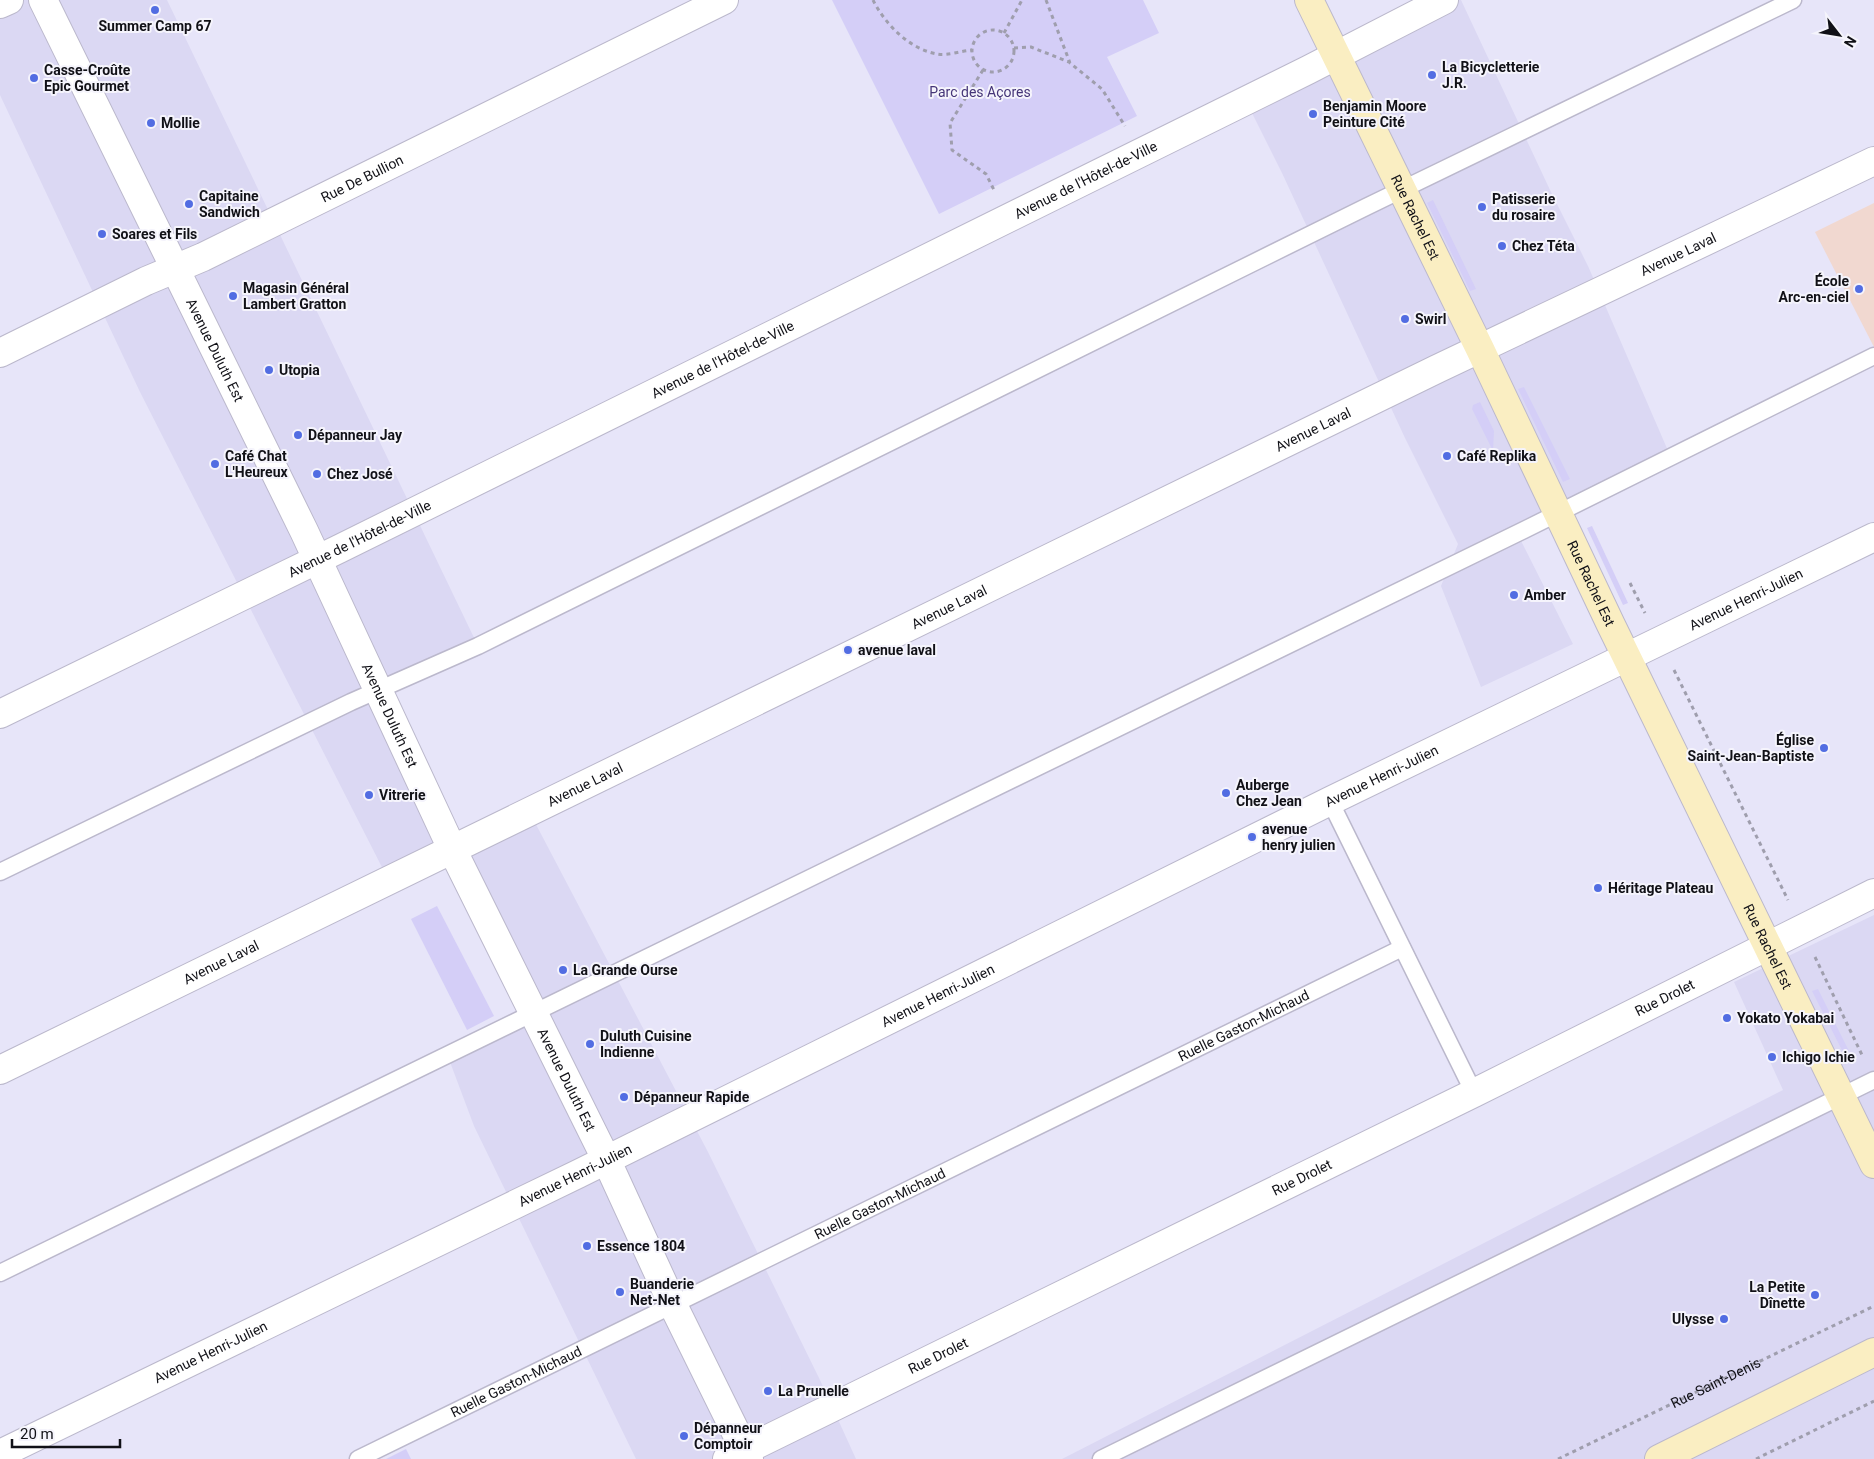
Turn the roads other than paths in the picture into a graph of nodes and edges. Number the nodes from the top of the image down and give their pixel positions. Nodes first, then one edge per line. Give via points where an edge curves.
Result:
1 (9, 0) edge
2 (43, 0) edge
3 (724, 0) edge
4 (1309, 0) edge
5 (1444, 0) edge
6 (1793, 0) edge
7 (0, 4) edge
8 (1335, 56) junction
9 (1874, 161) edge
10 (1401, 190) junction
11 (174, 268) junction
12 (1480, 349) junction
13 (0, 354) edge
14 (1874, 356) edge
15 (1558, 512) junction
16 (1874, 537) edge
17 (317, 560) junction
18 (1628, 657) junction
19 (378, 692) junction
20 (0, 714) edge
21 (1330, 801) junction
22 (453, 850) junction
23 (0, 872) edge
24 (1874, 893) edge
25 (1770, 947) junction
26 (1402, 948) junction
27 (533, 1014) junction
28 (0, 1070) edge
29 (1874, 1080) edge
30 (1474, 1093) junction
31 (1840, 1095) junction
32 (606, 1159) junction
33 (1874, 1164) edge
34 (0, 1273) edge
35 (674, 1305) junction
36 (1874, 1352) edge
37 (0, 1454) edge
38 (741, 1456) edge
39 (358, 1459) edge
40 (1101, 1459) edge
41 (1659, 1459) edge

1 - 7 street
2 - 11 street, Avenue Duluth Est
3 - 11 street, Rue De Bullion
4 - 8 main road, Rue Rachel Est
5 - 8 street, Avenue de l'Hôtel-de-Ville
6 - 10 lane
8 - 10 main road, Rue Rachel Est
8 - 17 street, Avenue de l'Hôtel-de-Ville
9 - 12 street, Avenue Laval
10 - 12 main road, Rue Rachel Est
10 - 19 lane via 478,646
11 - 13 street, Rue De Bullion
11 - 17 street, Avenue Duluth Est
12 - 15 main road, Rue Rachel Est
12 - 22 street, Avenue Laval
14 - 15 lane
15 - 18 main road, Rue Rachel Est
15 - 27 lane
16 - 18 street, Avenue Henri-Julien
17 - 19 street, Avenue Duluth Est
17 - 20 street, Avenue de l'Hôtel-de-Ville
18 - 21 street, Avenue Henri-Julien
18 - 25 main road, Rue Rachel Est
19 - 22 street, Avenue Duluth Est
19 - 23 lane
21 - 26 lane
21 - 32 street, Avenue Henri-Julien
22 - 27 street, Avenue Duluth Est
22 - 28 street, Avenue Laval
24 - 25 street, Rue Drolet
25 - 30 street, Rue Drolet
25 - 31 main road, Rue Rachel Est
26 - 30 lane
26 - 35 lane, Ruelle Gaston-Michaud
27 - 32 street, Avenue Duluth Est
27 - 34 lane
29 - 31 lane
30 - 38 street, Rue Drolet
31 - 33 main road, Rue Rachel Est
31 - 40 lane
32 - 35 street, Avenue Duluth Est
32 - 37 street, Avenue Henri-Julien
35 - 38 street, Avenue Duluth Est
35 - 39 lane, Ruelle Gaston-Michaud
36 - 41 main road

